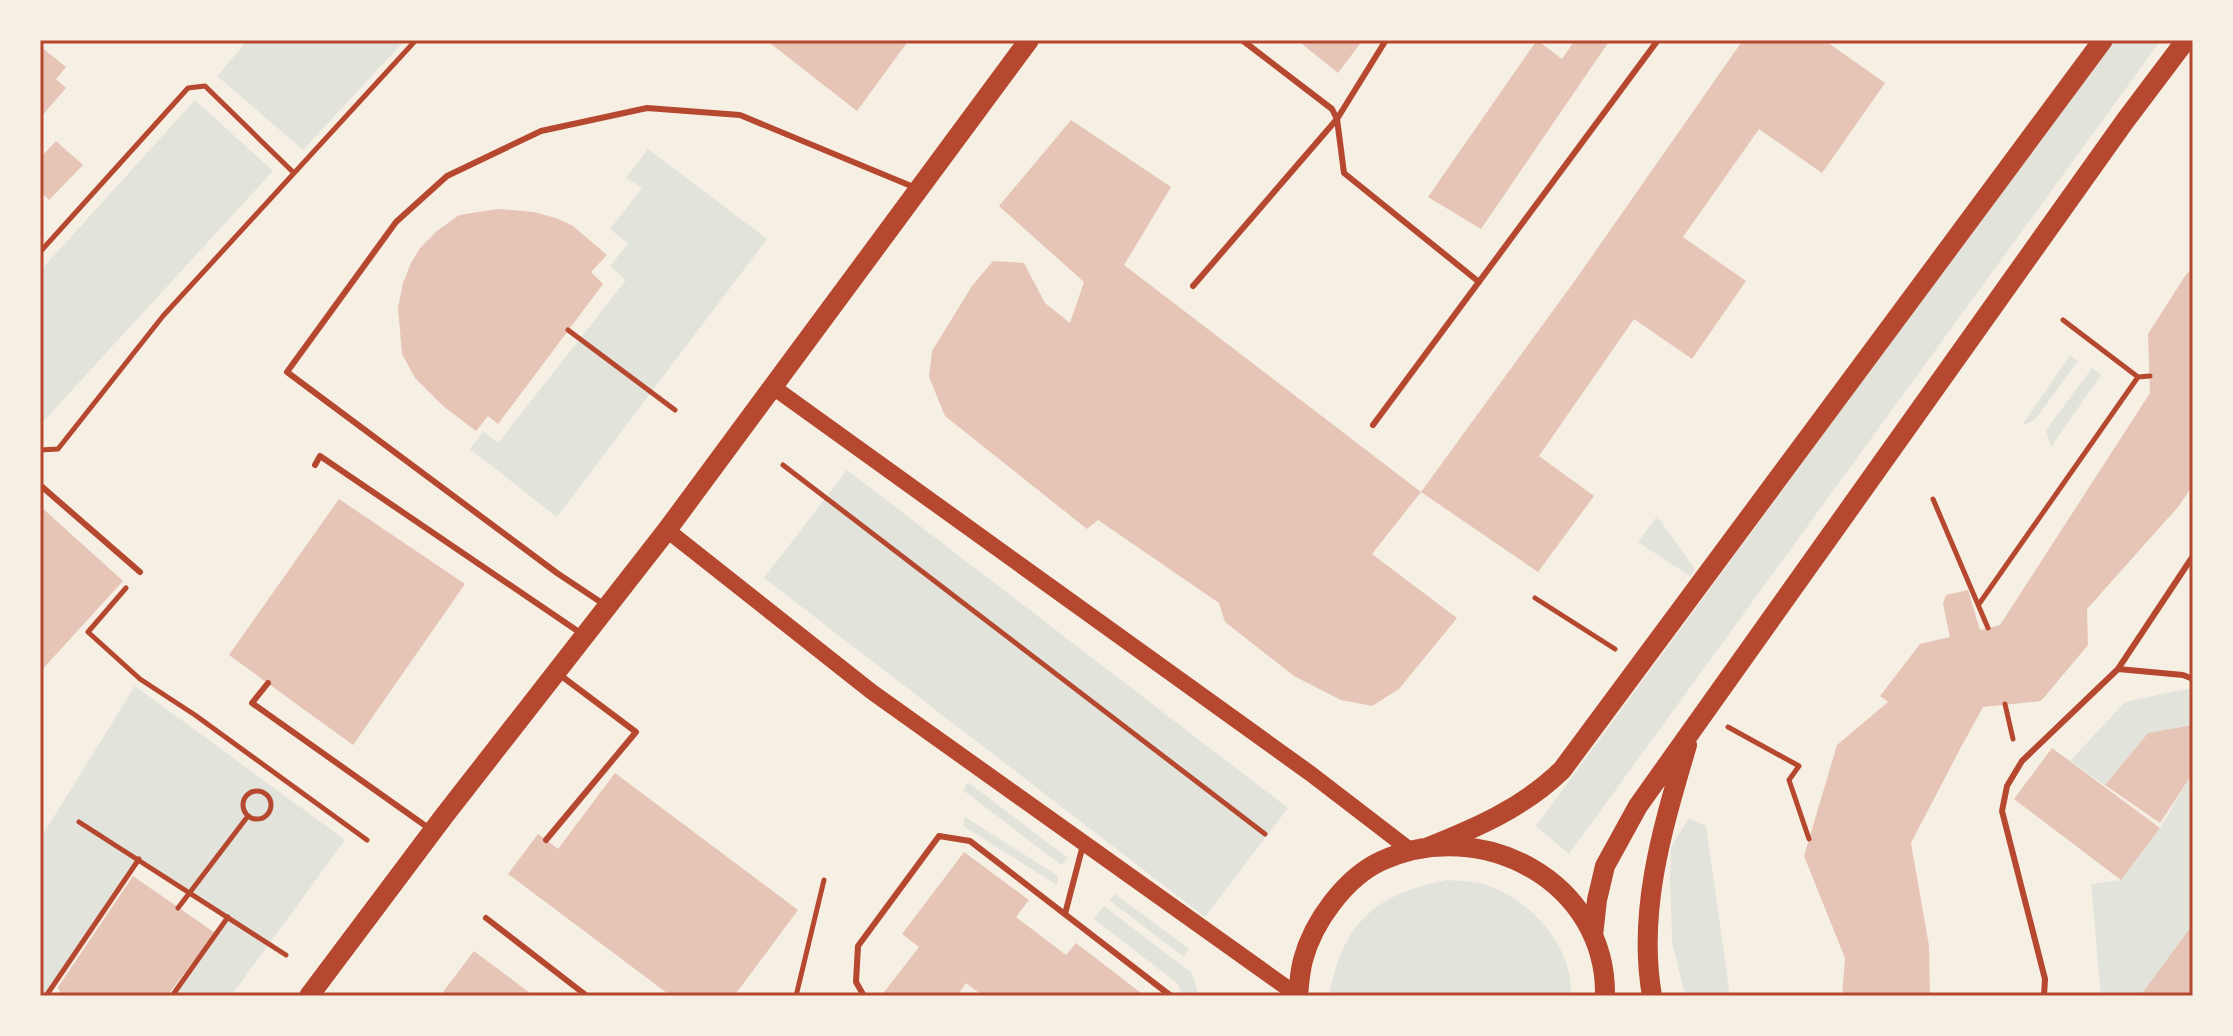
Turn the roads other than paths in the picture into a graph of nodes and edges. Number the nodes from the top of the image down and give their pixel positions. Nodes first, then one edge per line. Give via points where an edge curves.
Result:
1 (1029, 40) edge
2 (1242, 40) edge
3 (1386, 40) edge
4 (1658, 40) edge
5 (2103, 40) edge
6 (2186, 40) edge
7 (1337, 119) junction
8 (920, 190) junction
9 (1479, 282) junction
10 (1193, 286) dead end
11 (773, 387) junction
12 (1373, 425) dead end
13 (315, 465) dead end
14 (40, 485) edge
15 (667, 530) junction
16 (2193, 556) edge
17 (140, 572) road end
18 (608, 607) junction
19 (585, 636) junction
20 (2118, 669) junction
21 (556, 673) junction
22 (2193, 679) edge
23 (268, 683) dead end
24 (1698, 720) junction
25 (433, 831) junction
26 (546, 840) dead end
27 (1083, 845) junction
28 (1418, 849) junction
29 (1065, 914) junction
30 (486, 918) dead end
31 (1593, 936) junction
32 (1605, 972) junction
33 (309, 996) edge
34 (587, 996) edge
35 (864, 996) edge
36 (1171, 996) edge
37 (1298, 996) edge
38 (1605, 996) edge
39 (1613, 996) edge
40 (1652, 996) edge
41 (2044, 996) edge

1 - 8 main road
2 - 7 lane via 1332,109
3 - 7 lane
4 - 9 lane
5 - 28 main road via 1562,770 1526,801 1486,823
6 - 24 main road
7 - 9 lane via 1344,173
7 - 10 lane
8 - 11 main road
8 - 18 lane via 740,115 647,108 541,131 447,176 396,222 287,372
9 - 12 lane
11 - 15 main road
11 - 28 main road
13 - 19 lane via 320,456
14 - 17 lane
15 - 18 main road
15 - 27 main road via 872,692
16 - 20 lane
18 - 19 main road
19 - 21 main road
20 - 22 lane
20 - 41 lane via 2022,761 2007,786 2002,811 2045,979
21 - 25 main road
21 - 26 lane via 636,732
23 - 25 lane via 252,703
24 - 31 main road via 1638,806 1605,866
24 - 40 main road via 1658,844 1648,914
25 - 33 main road
27 - 29 lane
27 - 37 main road
28 - 31 main road via 1460,845 1525,863 1553,882
28 - 37 main road via 1378,862 1337,897 1303,960
29 - 35 lane via 970,841 939,836 858,946 856,982
29 - 36 lane
30 - 34 lane
31 - 32 main road
32 - 38 main road
32 - 39 main road

